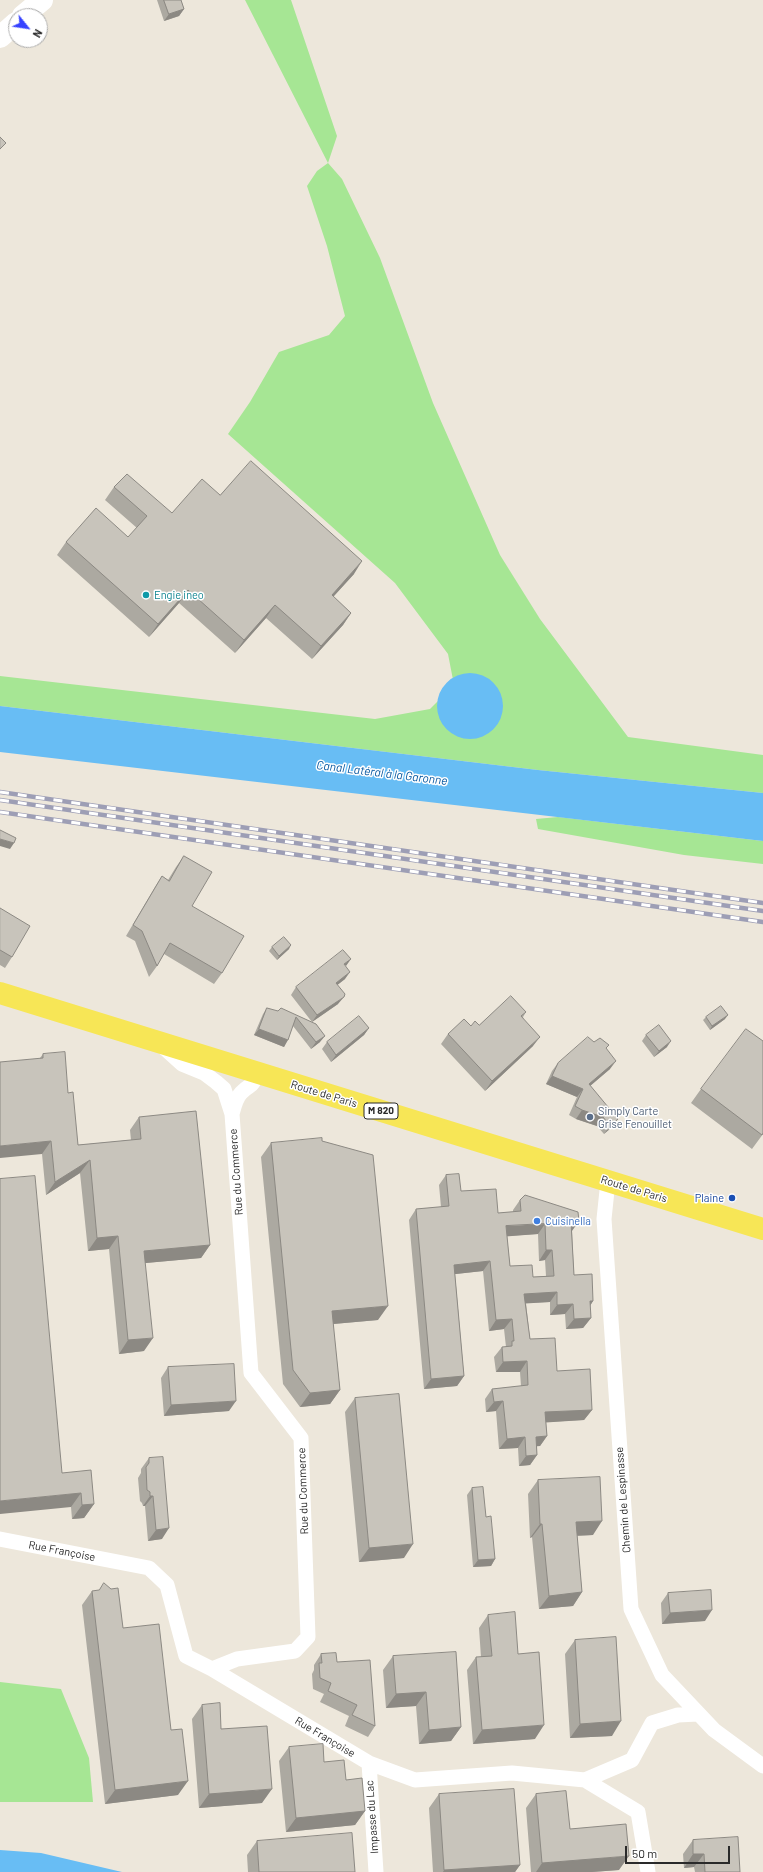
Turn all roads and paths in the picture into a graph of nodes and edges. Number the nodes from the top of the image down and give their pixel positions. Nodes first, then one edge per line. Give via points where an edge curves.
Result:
1 (42, 0) edge
2 (32, 8) edge
3 (8, 30) edge
4 (0, 37) edge
5 (0, 993) edge
6 (158, 1042) junction
7 (257, 1073) junction
8 (232, 1114) junction
9 (608, 1182) junction
10 (763, 1229) edge
11 (0, 1539) edge
12 (212, 1669) junction
13 (698, 1714) junction
14 (369, 1763) junction
15 (763, 1766) edge
16 (585, 1780) junction
17 (376, 1872) edge
18 (648, 1872) edge

1 - 2 main road
3 - 4 main road
5 - 6 main road, Route de Paris / M 820
6 - 7 main road, Route de Paris / M 820
6 - 8 street, Rue du Commerce via 182,1064 204,1073 224,1089
7 - 8 street, Rue du Commerce via 252,1086 236,1100
7 - 9 main road, Route de Paris / M 820
8 - 12 street, Rue du Commerce via 251,1373 301,1438 308,1637 295,1650 237,1659
9 - 10 main road, Route de Paris / M 820
9 - 13 street, Chemin de Lespinasse via 604,1219 631,1609 662,1675
11 - 12 street, Rue Françoise via 149,1568 167,1585 186,1656
12 - 14 street, Rue Françoise
13 - 15 street, Chemin de Lespinasse via 714,1730
13 - 16 street, Rue Françoise via 678,1715 652,1723 632,1760
14 - 16 street, Rue Françoise via 415,1780 512,1774
14 - 17 street, Impasse du Lac
16 - 18 street via 638,1812

